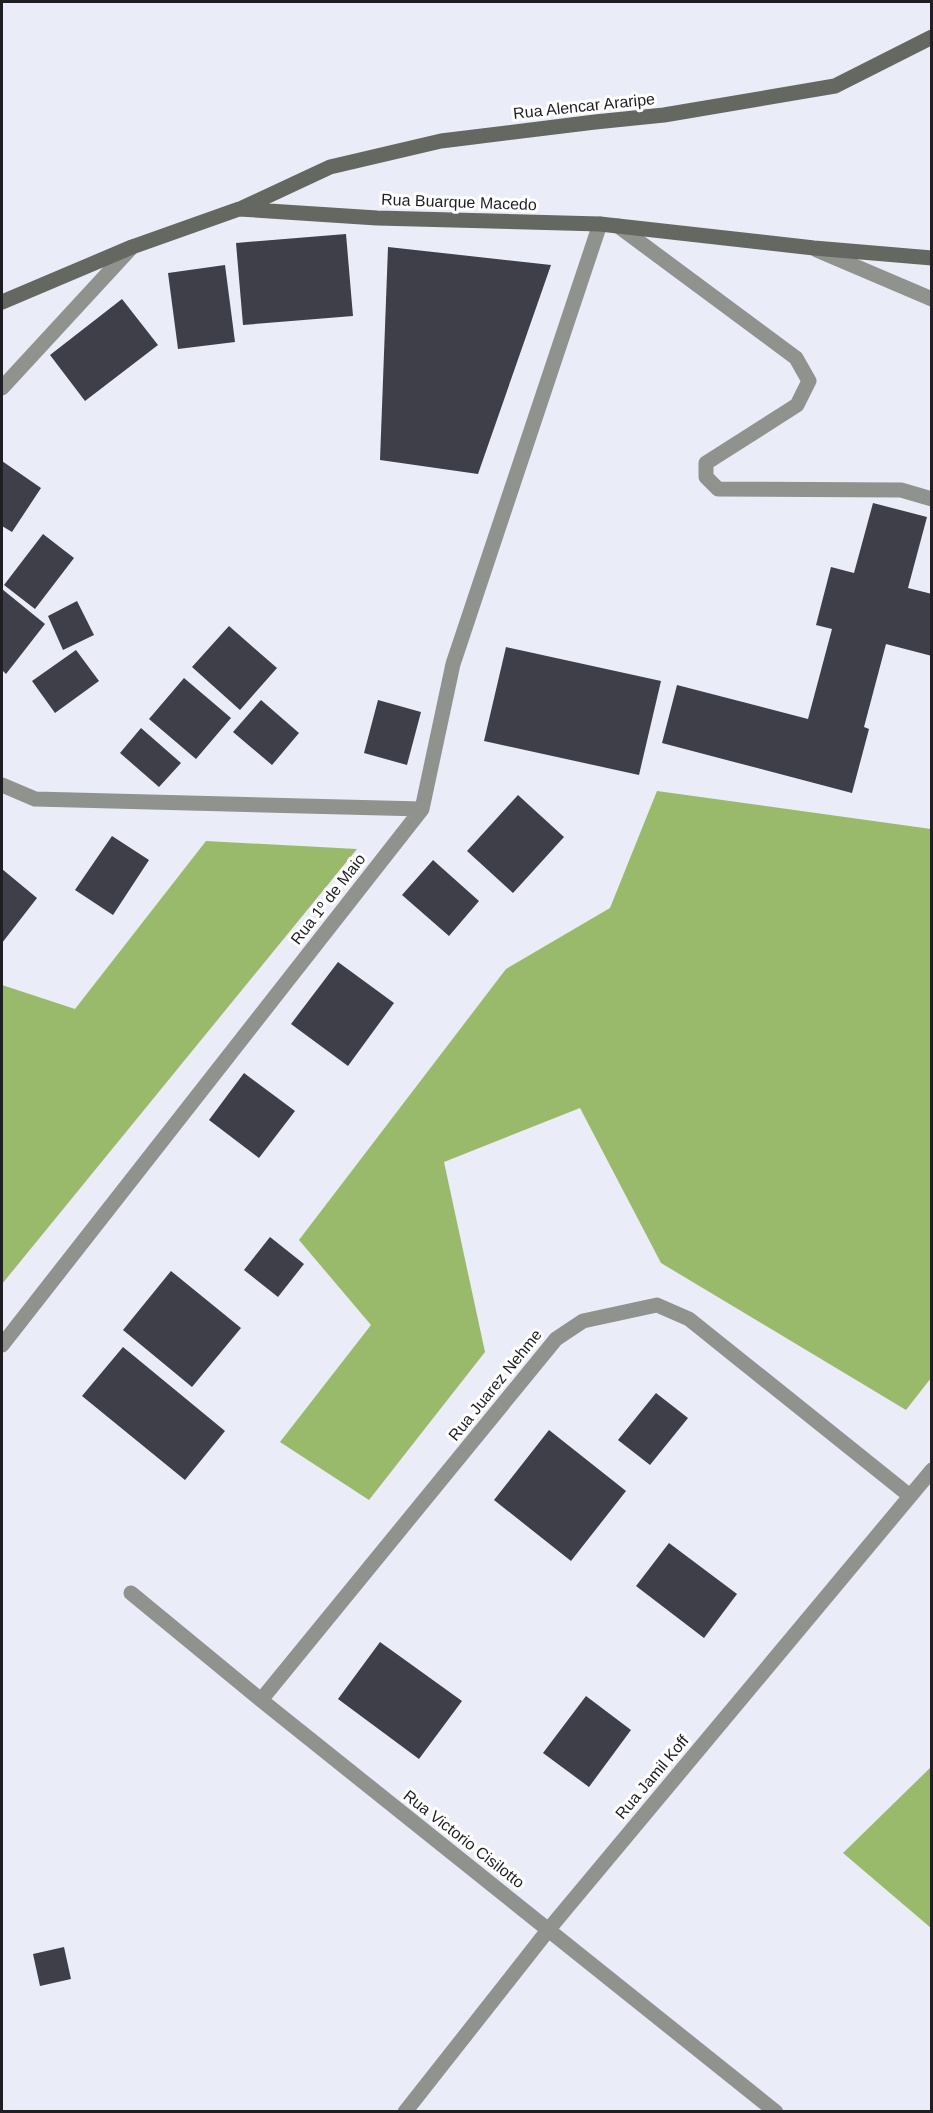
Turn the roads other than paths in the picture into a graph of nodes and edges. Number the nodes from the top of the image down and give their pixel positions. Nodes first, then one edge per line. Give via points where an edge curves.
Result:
1 (932, 37) edge
2 (239, 209) junction
3 (600, 224) junction
4 (618, 226) junction
5 (132, 247) junction
6 (814, 249) junction
7 (932, 258) edge
8 (932, 299) edge
9 (2, 302) edge
10 (2, 388) edge
11 (932, 499) edge
12 (2, 785) edge
13 (422, 809) junction
14 (2, 1345) edge
15 (932, 1470) edge
16 (910, 1496) junction
17 (131, 1593) dead end
18 (261, 1700) junction
19 (549, 1929) junction
20 (405, 2112) edge
21 (776, 2112) edge

1 - 2 main road, Rua Alencar Araripe via 835,86 664,116 441,141 330,167
2 - 3 main road, Rua Buarque Macedo via 377,218
2 - 5 main road, Rua Buarque Macedo
3 - 4 main road, Rua Buarque Macedo
3 - 13 street via 453,664
4 - 6 main road, Rua Buarque Macedo
4 - 11 street via 796,358 809,381 797,405 706,463 706,477 718,489 901,490
5 - 9 main road, Rua Buarque Macedo
5 - 10 street
6 - 7 main road, Rua Buarque Macedo
6 - 8 street
12 - 13 street via 35,799
13 - 14 street, Rua 1º de Maio
15 - 16 street, Rua Jamil Koff
16 - 18 street, Rua Juarez Nehme via 689,1319 657,1305 583,1321 556,1339
16 - 19 street, Rua Jamil Koff
17 - 18 street, Rua Victorio Cisilotto
18 - 19 street, Rua Victorio Cisilotto
19 - 20 street, Rua Jamil Koff
19 - 21 street, Rua Victorio Cisilotto

